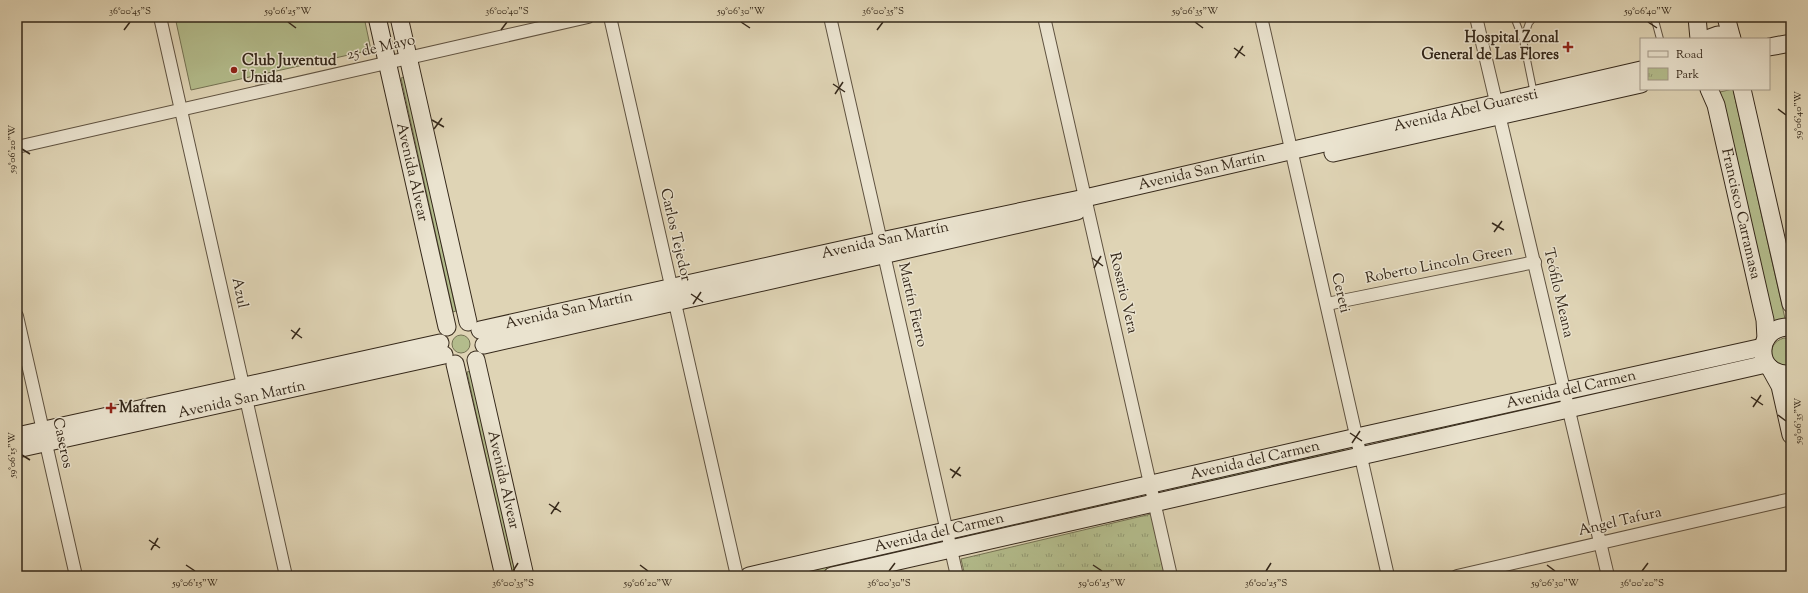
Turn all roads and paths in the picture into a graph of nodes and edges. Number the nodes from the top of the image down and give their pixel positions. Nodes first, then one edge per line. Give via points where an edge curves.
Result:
1 (160, 17) edge
2 (377, 17) edge
3 (399, 17) edge
4 (588, 17) edge
5 (610, 17) edge
6 (830, 17) edge
7 (1044, 17) edge
8 (1261, 17) edge
9 (1476, 17) edge
10 (1514, 17) edge
11 (1534, 17) edge
12 (1653, 17) edge
13 (1697, 17) edge
14 (1726, 17) edge
15 (1660, 38) edge
16 (1698, 38) edge
17 (1710, 38) edge
18 (1728, 38) edge
19 (1732, 38) edge
20 (1523, 40) junction
21 (1791, 43) edge
22 (1770, 47) edge
23 (408, 58) junction
24 (388, 63) junction
25 (1640, 70) edge
26 (1640, 84) edge
27 (1709, 90) edge
28 (1742, 90) edge
29 (1534, 95) junction
30 (182, 108) junction
31 (1497, 109) junction
32 (17, 147) edge
33 (1293, 157) junction
34 (1086, 203) junction
35 (883, 248) junction
36 (1535, 262) junction
37 (673, 295) junction
38 (1326, 304) junction
39 (1791, 304) edge
40 (17, 316) edge
41 (447, 327) junction
42 (1791, 328) edge
43 (477, 332) junction
44 (1764, 343) junction
45 (446, 354) junction
46 (476, 360) junction
47 (1768, 366) junction
48 (1791, 374) edge
49 (1565, 392) junction
50 (245, 393) junction
51 (1569, 408) junction
52 (1791, 435) edge
53 (17, 436) edge
54 (44, 436) junction
55 (1357, 437) junction
56 (17, 449) edge
57 (1361, 455) junction
58 (1150, 484) junction
59 (1791, 499) edge
60 (1154, 503) junction
61 (947, 531) junction
62 (1600, 543) junction
63 (951, 549) junction
64 (76, 576) edge
65 (286, 576) edge
66 (504, 576) edge
67 (525, 576) edge
68 (737, 576) edge
69 (748, 576) edge
70 (832, 576) edge
71 (957, 576) edge
72 (1171, 576) edge
73 (1388, 576) edge
74 (1456, 576) edge
75 (1608, 576) edge

1 - 30 street, Azul
2 - 24 main road, Avenida Alvear
3 - 23 main road, Avenida Alvear
4 - 23 street, 25 de Mayo
5 - 37 street, Carlos Tejedor
6 - 35 street, Martín Fierro
7 - 34 street, Rosario Vera
8 - 33 street, Cereti
9 - 31 street, Teófilo Meana
10 - 20 lane
11 - 20 lane
12 - 15 lane
13 - 16 main road
14 - 19 main road
17 - 18 main road via 1718,35
20 - 29 lane
21 - 22 main road
23 - 24 street, 25 de Mayo
23 - 43 main road, Avenida Alvear
24 - 30 street, 25 de Mayo
24 - 41 main road, Avenida Alvear
25 - 29 main road, Avenida Abel Guaresti
26 - 31 main road, Avenida Abel Guaresti
27 - 44 main road, Francisco Carramasa via 1716,105 1765,320
28 - 39 main road, Francisco Carramasa
29 - 31 main road, Avenida Abel Guaresti
30 - 32 street, 25 de Mayo
30 - 50 street, Azul
31 - 33 main road, Avenida Abel Guaresti
31 - 36 street, Teófilo Meana
33 - 34 main road, Avenida San Martín
33 - 38 street, Cereti
34 - 35 main road, Avenida San Martín
34 - 58 street, Rosario Vera
35 - 37 main road, Avenida San Martín
35 - 61 street, Martín Fierro
36 - 38 street, Roberto Lincoln Green
36 - 49 street, Teófilo Meana
37 - 43 main road, Avenida San Martín
37 - 68 street, Carlos Tejedor
38 - 55 street, Cereti
40 - 54 street, Caseros
41 - 43 main road via 453,323
41 - 45 main road via 443,332
42 - 44 main road via 1777,329 1770,333
43 - 46 main road via 480,356
44 - 47 main road, Francisco Carramasa via 1763,353
44 - 49 main road, Avenida del Carmen
45 - 46 main road via 470,364
45 - 50 main road, Avenida San Martín
45 - 66 main road, Avenida Alvear
46 - 67 main road, Avenida Alvear
47 - 48 main road via 1776,372
47 - 51 main road, Avenida del Carmen
47 - 52 main road via 1780,386
49 - 51 street, Teófilo Meana
49 - 55 main road, Avenida del Carmen
50 - 54 main road, Avenida San Martín
50 - 65 street, Azul
51 - 57 main road, Avenida del Carmen
51 - 62 street, Teófilo Meana
53 - 54 main road, Avenida San Martín
54 - 56 main road, Avenida San Martín
54 - 64 street, Caseros
55 - 57 street, Cereti
55 - 58 main road, Avenida del Carmen
57 - 60 main road, Avenida del Carmen
57 - 73 street, Cereti
58 - 60 street, Rosario Vera
58 - 61 main road, Avenida del Carmen
59 - 62 street, Angel Tafura
60 - 63 main road, Avenida del Carmen
60 - 72 street, Rosario Vera
61 - 63 street, Martín Fierro
61 - 69 main road, Avenida del Carmen
62 - 74 street, Angel Tafura
62 - 75 street, Teófilo Meana
63 - 70 main road, Avenida del Carmen
63 - 71 street, Martín Fierro

